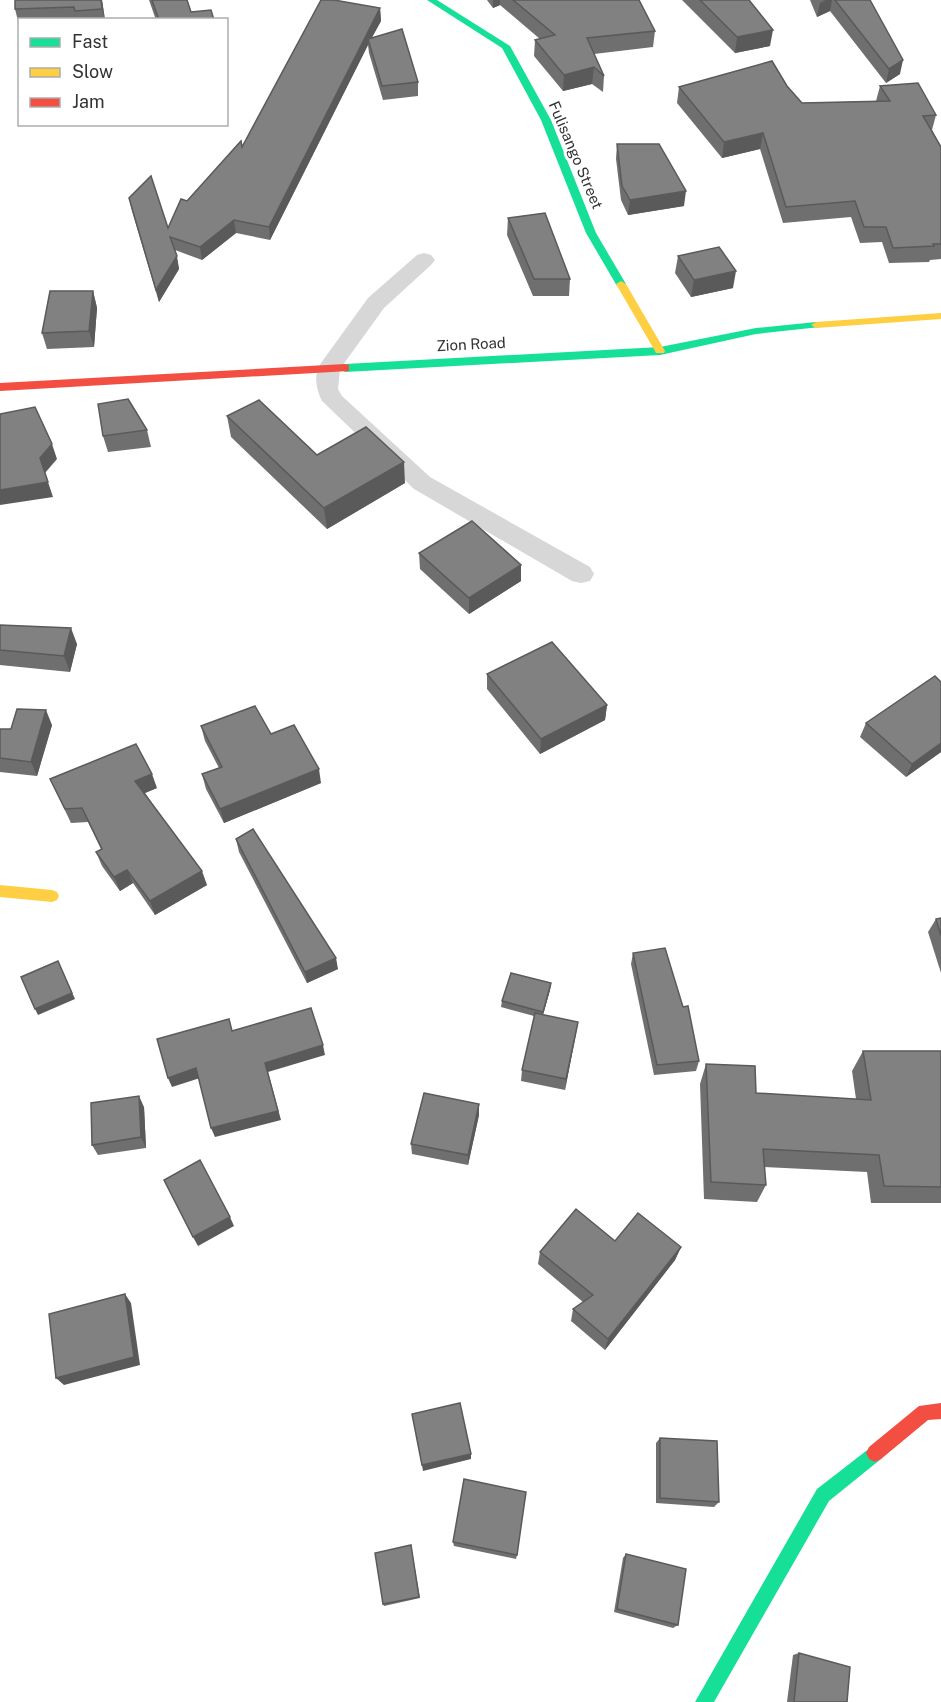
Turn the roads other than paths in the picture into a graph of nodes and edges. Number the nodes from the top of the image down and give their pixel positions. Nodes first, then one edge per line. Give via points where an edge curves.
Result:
1 (432, 0) edge
2 (424, 260) dead end
3 (941, 316) edge
4 (660, 351) junction
5 (329, 368) junction
6 (0, 387) edge
7 (581, 574) dead end
8 (0, 891) edge
9 (52, 896) dead end
10 (941, 1411) edge
11 (704, 1702) edge

1 - 4 street, Fulisango Street via 506,46 546,120 591,233
2 - 5 street via 376,303
3 - 4 street, Zion Road via 756,331
4 - 5 street, Zion Road
5 - 6 street, Zion Road
5 - 7 street via 327,389 333,401 422,483
8 - 9 street
10 - 11 street via 925,1412 823,1496

